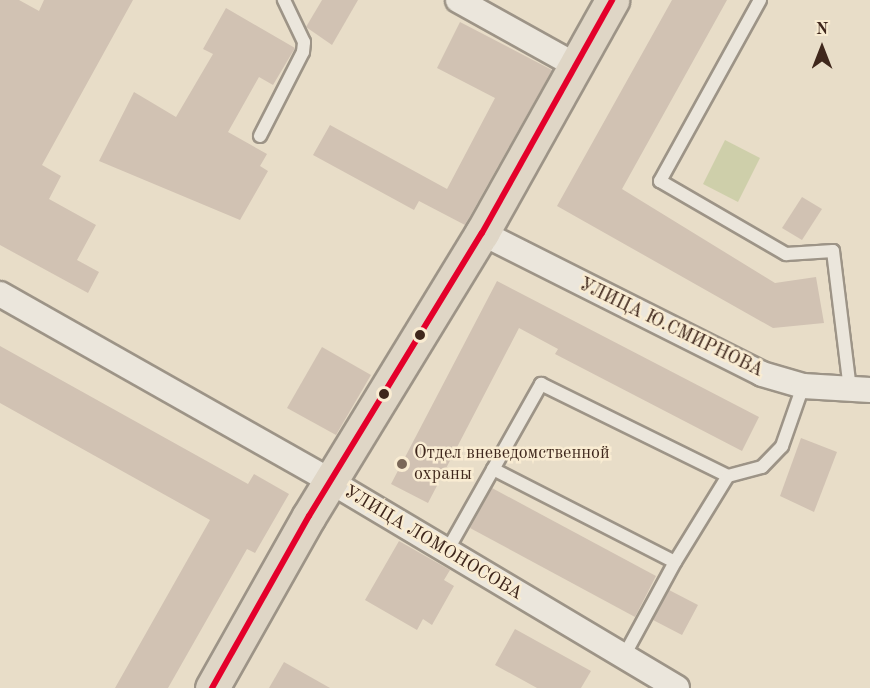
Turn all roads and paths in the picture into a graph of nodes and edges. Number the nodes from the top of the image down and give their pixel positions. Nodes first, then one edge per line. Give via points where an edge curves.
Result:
1 (284, 0) edge
2 (458, 0) edge
3 (612, 0) edge
4 (760, 0) edge
5 (575, 65) junction
6 (261, 136) dead end
7 (482, 233) junction
8 (0, 294) edge
9 (803, 386) junction
10 (860, 390) edge
11 (493, 469) junction
12 (728, 476) junction
13 (330, 482) junction
14 (447, 551) junction
15 (675, 562) junction
16 (624, 656) junction
17 (212, 688) edge
18 (677, 688) edge

1 - 6 lane via 303,42 303,52
2 - 5 street
3 - 5 main road
4 - 10 lane via 660,181 786,254 833,251
5 - 7 main road
7 - 9 street, УЛИЦА Ю.СМИРНОВА via 762,374
7 - 13 main road
8 - 13 street, УЛИЦА ЛОМОНОСОВА
9 - 10 street, УЛИЦА Ю.СМИРНОВА
9 - 12 lane via 782,446 762,467
11 - 12 lane via 542,384
11 - 14 lane
11 - 15 lane
12 - 15 lane
13 - 14 street, УЛИЦА ЛОМОНОСОВА
13 - 17 main road
14 - 16 street, УЛИЦА ЛОМОНОСОВА
15 - 16 lane
16 - 18 street, УЛИЦА ЛОМОНОСОВА

